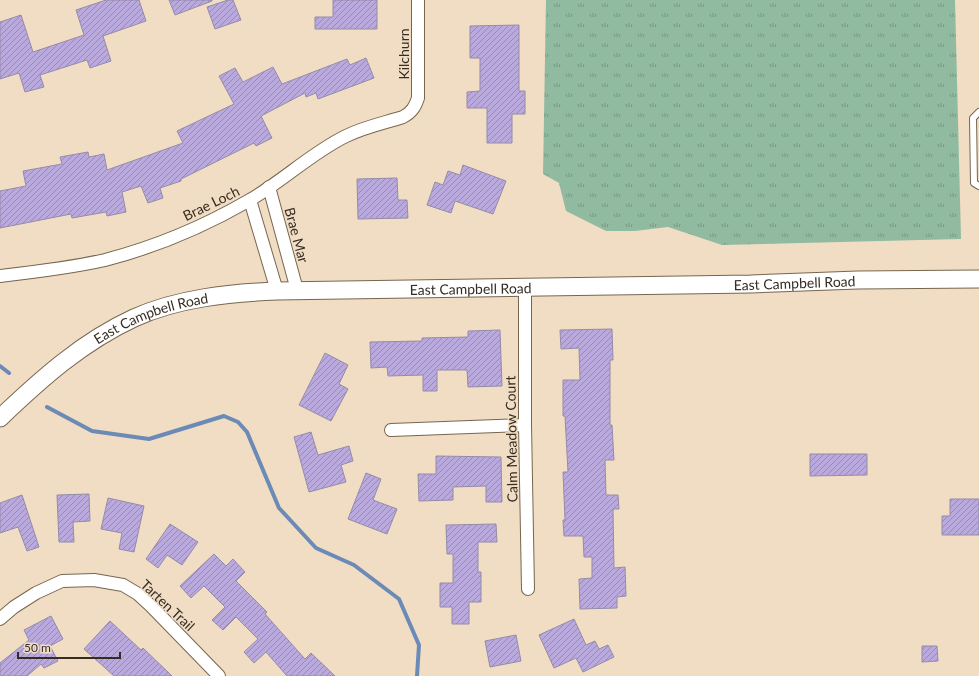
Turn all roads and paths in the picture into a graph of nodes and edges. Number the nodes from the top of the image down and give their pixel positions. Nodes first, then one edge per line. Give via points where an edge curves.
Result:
1 (418, 0) edge
2 (415, 107) joint
3 (979, 112) edge
4 (979, 186) edge
5 (269, 187) junction
6 (250, 200) junction
7 (0, 276) edge
8 (979, 279) edge
9 (525, 288) junction
10 (297, 290) junction
11 (278, 291) junction
12 (0, 418) edge
13 (525, 425) junction
14 (391, 430) dead end
15 (528, 589) dead end
16 (0, 619) edge
17 (219, 676) edge

1 - 2 street, Kilchurn via 418,98
2 - 5 street, Brae Loch via 403,117 346,136
3 - 4 lane via 973,118 974,182
5 - 6 street, Brae Loch
5 - 10 street, Brae Mar
6 - 7 street, Brae Loch via 218,218 126,254 58,269
6 - 11 street
8 - 9 main road, East Campbell Road
9 - 10 main road, East Campbell Road
9 - 13 street, Calm Meadow Court
10 - 11 main road, East Campbell Road
11 - 12 main road, East Campbell Road via 204,298 135,318 87,344 62,362
13 - 14 street
13 - 15 street, Calm Meadow Court
16 - 17 street, Tarten Trail via 36,593 62,582 94,580 123,585 151,606

